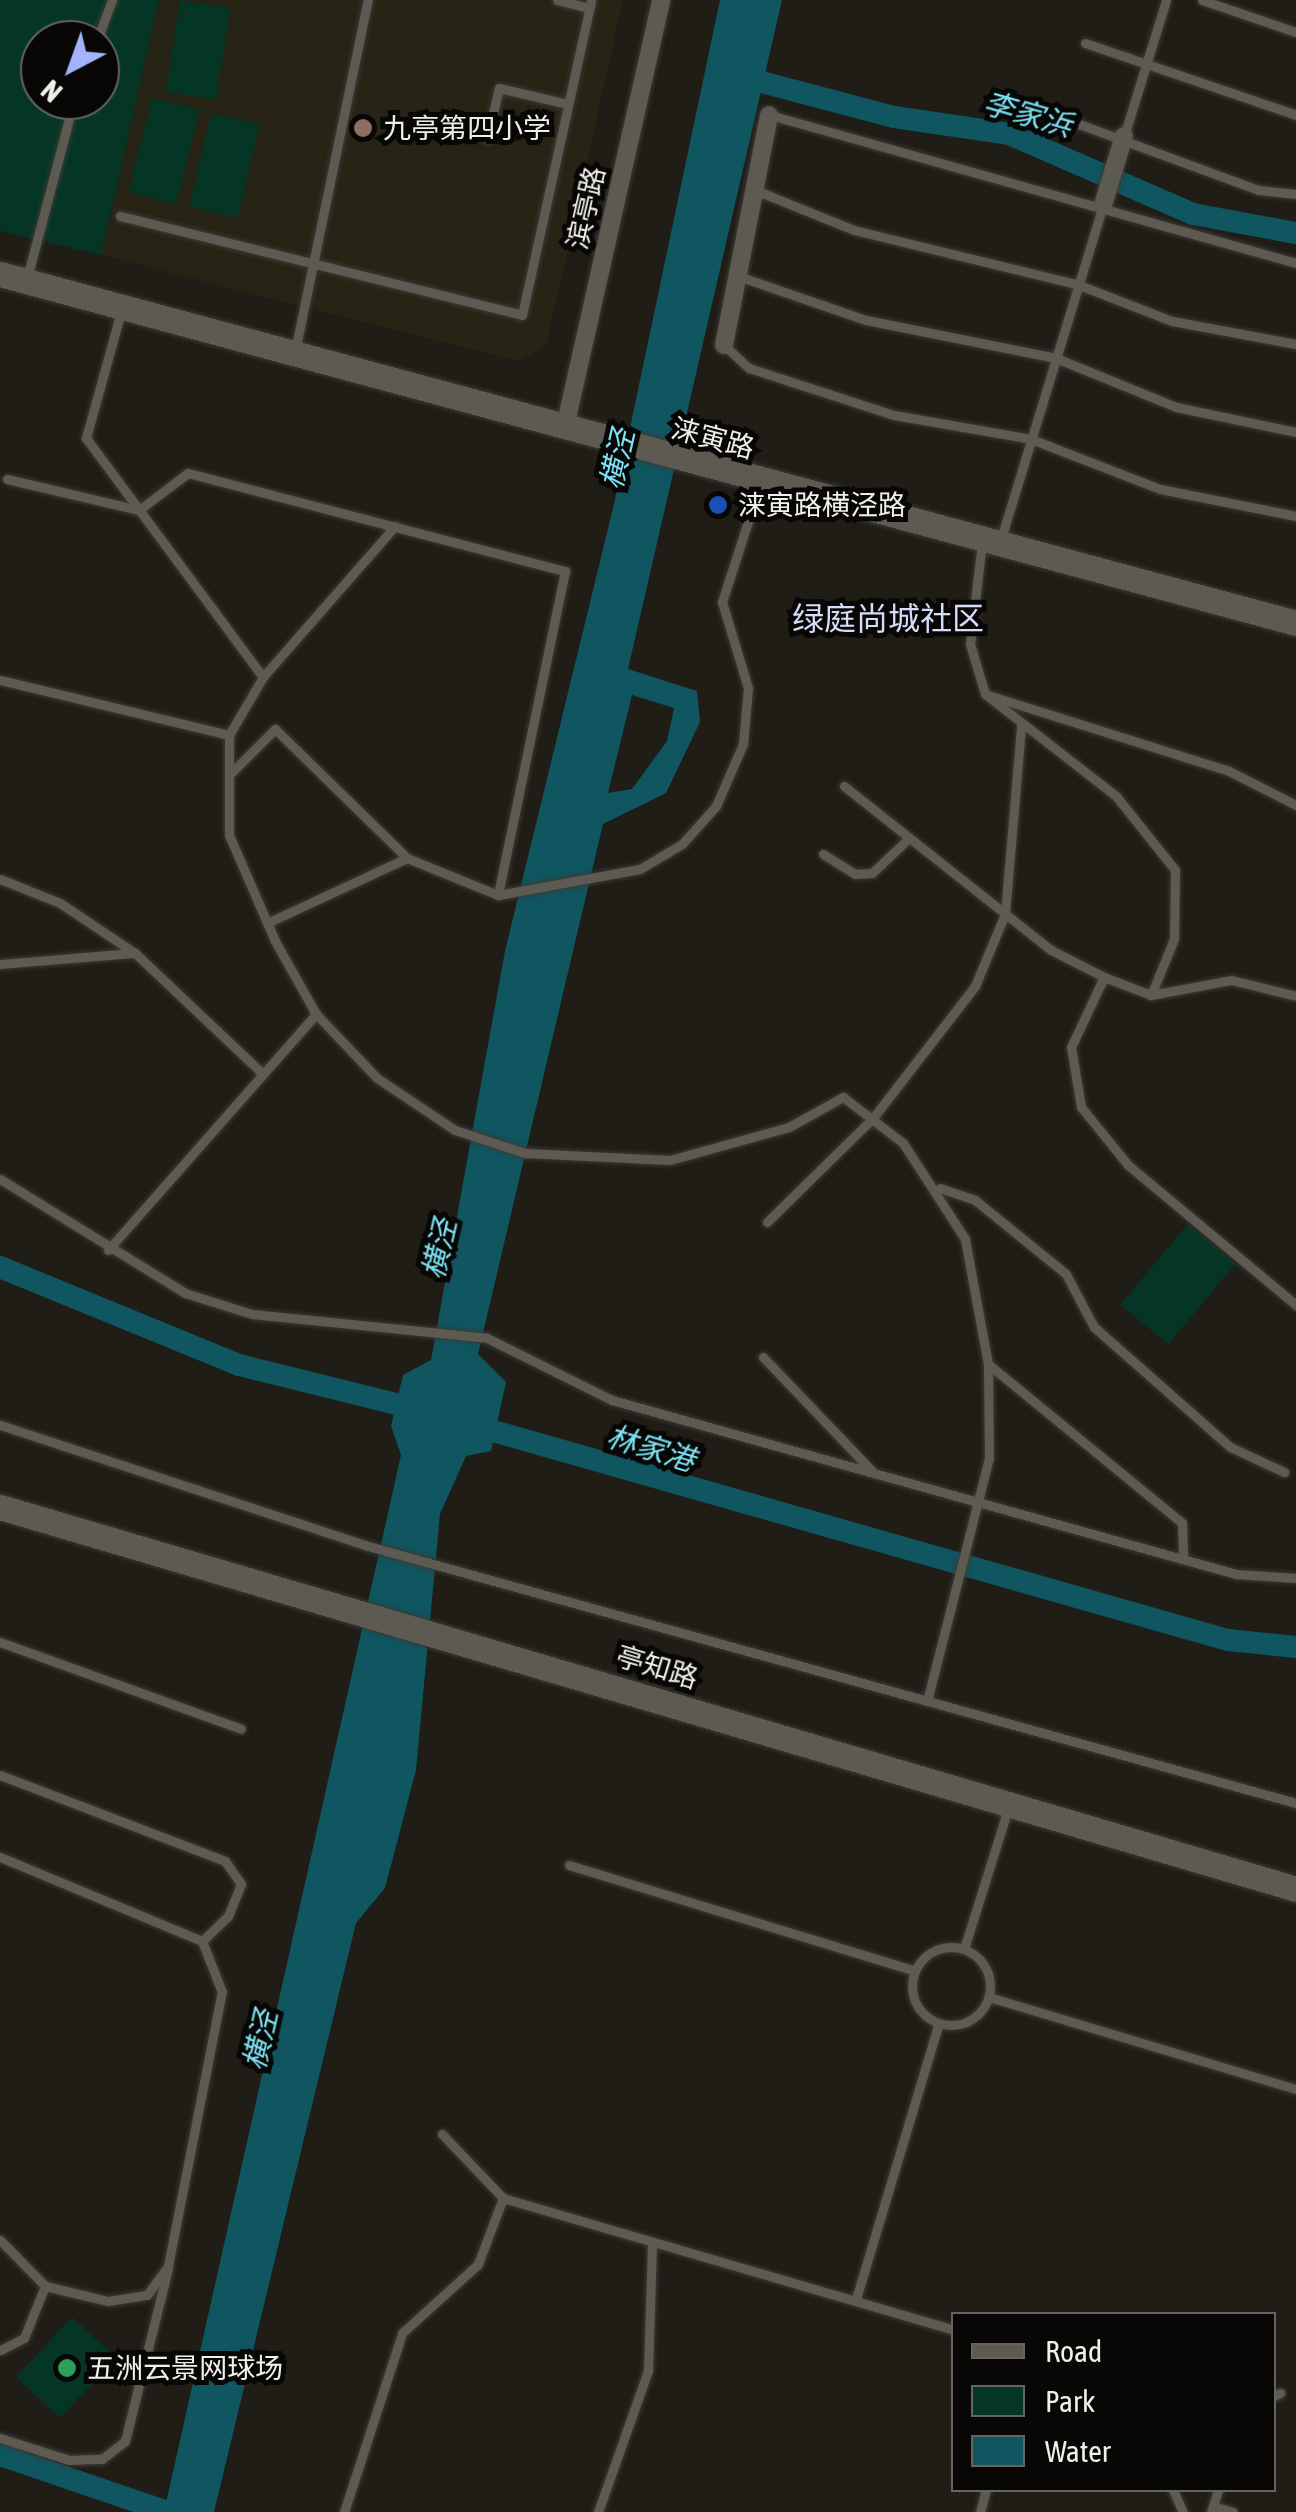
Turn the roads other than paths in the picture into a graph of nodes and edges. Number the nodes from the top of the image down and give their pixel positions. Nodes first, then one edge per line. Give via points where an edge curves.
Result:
1 (368, 0) edge
2 (556, 0) edge
3 (661, 0) edge
4 (1166, 0) edge
5 (1202, 0) edge
6 (590, 4) edge
7 (1296, 32) edge
8 (1085, 43) dead end
9 (1146, 65) junction
10 (568, 104) junction
11 (1296, 114) edge
12 (770, 115) joint
13 (1060, 118) dead end
14 (69, 120) edge
15 (1124, 136) junction
16 (487, 139) dead end
17 (754, 190) junction
18 (1296, 194) edge
19 (1103, 205) junction
20 (120, 216) dead end
21 (1296, 263) edge
22 (312, 264) junction
23 (0, 274) edge
24 (738, 276) junction
25 (26, 281) junction
26 (1078, 285) junction
27 (122, 307) junction
28 (1296, 344) edge
29 (724, 345) joint
30 (294, 354) junction
31 (1056, 358) junction
32 (565, 427) junction
33 (1296, 432) edge
34 (1031, 439) junction
35 (7, 479) dead end
36 (761, 481) junction
37 (139, 510) junction
38 (1296, 516) edge
39 (395, 526) junction
40 (991, 542) junction
41 (1296, 623) edge
42 (263, 677) junction
43 (0, 680) edge
44 (985, 694) junction
45 (1021, 726) junction
46 (229, 735) junction
47 (229, 775) junction
48 (844, 786) dead end
49 (1296, 805) edge
50 (909, 838) junction
51 (824, 854) dead end
52 (407, 858) junction
53 (0, 879) edge
54 (498, 895) junction
55 (1005, 914) junction
56 (268, 923) junction
57 (135, 954) junction
58 (0, 964) edge
59 (1104, 977) junction
60 (1150, 996) junction
61 (1296, 996) edge
62 (316, 1014) junction
63 (264, 1074) junction
64 (872, 1118) junction
65 (0, 1179) edge
66 (940, 1188) junction
67 (767, 1222) dead end
68 (108, 1250) junction
69 (1296, 1305) edge
70 (763, 1356) dead end
71 (988, 1364) junction
72 (0, 1426) edge
73 (1284, 1472) dead end
74 (874, 1473) junction
75 (980, 1503) junction
76 (0, 1508) edge
77 (1183, 1560) junction
78 (1296, 1578) edge
79 (0, 1642) edge
80 (927, 1701) junction
81 (241, 1729) dead end
82 (0, 1775) edge
83 (1010, 1803) junction
84 (1296, 1803) edge
85 (0, 1857) edge
86 (569, 1865) dead end
87 (1296, 1889) edge
88 (202, 1941) junction
89 (964, 1950) junction
90 (915, 1971) junction
91 (989, 1997) junction
92 (939, 2023) junction
93 (1296, 2089) edge
94 (442, 2134) dead end
95 (503, 2198) junction
96 (0, 2240) edge
97 (652, 2246) junction
98 (168, 2266) junction
99 (45, 2286) junction
100 (856, 2299) junction
101 (951, 2329) edge
102 (0, 2350) edge
103 (0, 2438) edge
104 (1212, 2509) edge
105 (344, 2512) edge
106 (598, 2512) edge
107 (1233, 2512) edge

1 - 22 lane
2 - 6 lane
3 - 32 street, 滨亭路
4 - 9 lane
5 - 7 lane
6 - 10 lane
8 - 9 lane
9 - 11 lane
9 - 15 lane
10 - 16 lane via 500,88
10 - 22 lane via 522,316
12 - 17 street
12 - 19 lane
13 - 15 lane
14 - 25 lane
15 - 18 lane via 1156,156
15 - 19 street
17 - 24 street
17 - 26 lane via 854,230
19 - 21 lane
19 - 26 lane
20 - 22 lane
22 - 30 lane
23 - 25 street, 涞寅路
24 - 29 street
24 - 31 lane via 866,320
25 - 27 street, 涞寅路
26 - 28 lane via 1172,321
26 - 31 lane
27 - 30 street, 涞寅路
27 - 37 lane via 86,438
29 - 34 lane via 749,368 894,415
30 - 32 street, 涞寅路
31 - 33 lane via 1176,408
31 - 34 lane
32 - 36 street, 涞寅路
34 - 38 lane via 1160,490
34 - 40 lane
35 - 37 lane
36 - 40 street, 涞寅路
36 - 54 lane via 722,602 748,688 743,744 716,806 654,861 585,885
37 - 39 lane via 188,473
37 - 42 lane
39 - 42 lane
39 - 54 lane via 565,571
40 - 41 street, 涞寅路
40 - 44 lane via 970,644
42 - 46 lane
43 - 46 lane
44 - 45 lane
44 - 49 lane via 1213,766
45 - 55 lane
45 - 60 lane via 1116,796 1175,870 1174,940
46 - 47 lane
47 - 52 lane via 275,729
47 - 56 lane via 229,835
48 - 50 lane
50 - 51 lane via 872,873 855,874
50 - 55 lane
52 - 54 lane
52 - 56 lane
53 - 57 lane via 60,903
55 - 59 lane
55 - 64 lane via 975,986
56 - 62 lane
57 - 58 lane
57 - 63 lane
59 - 60 lane
59 - 69 lane via 1072,1047 1081,1108 1128,1164
60 - 61 lane via 1231,980 1272,983
62 - 63 lane
62 - 64 lane via 377,1078 455,1130 526,1153 670,1160 790,1127 843,1096
63 - 68 lane
64 - 66 lane
64 - 67 lane
65 - 68 lane
66 - 71 lane via 965,1239
66 - 73 lane via 975,1200 1066,1274 1094,1327 1230,1447
68 - 74 lane via 185,1293 252,1314 487,1338 612,1400
70 - 74 lane
71 - 75 lane
71 - 77 lane via 1182,1523
72 - 80 lane via 368,1546
74 - 75 lane
75 - 77 lane
75 - 80 lane
76 - 83 street, 亭知路
77 - 78 lane
79 - 81 lane
80 - 84 lane
82 - 88 lane via 225,1860 242,1884 228,1916
83 - 87 street, 亭知路
83 - 89 lane
85 - 88 lane
86 - 90 lane
88 - 98 lane via 222,1992
89 - 90 lane via 930,1953
89 - 91 lane via 988,1974
90 - 92 lane via 918,2008
91 - 92 lane via 964,2024
91 - 93 lane
92 - 100 lane
94 - 95 lane
95 - 97 lane
95 - 105 lane via 478,2264 402,2333
96 - 99 lane
97 - 100 lane
97 - 106 lane via 648,2371
98 - 99 lane via 148,2295 108,2302
98 - 103 lane via 125,2441 102,2459 69,2460
99 - 102 lane via 24,2338
100 - 101 lane
104 - 107 lane

